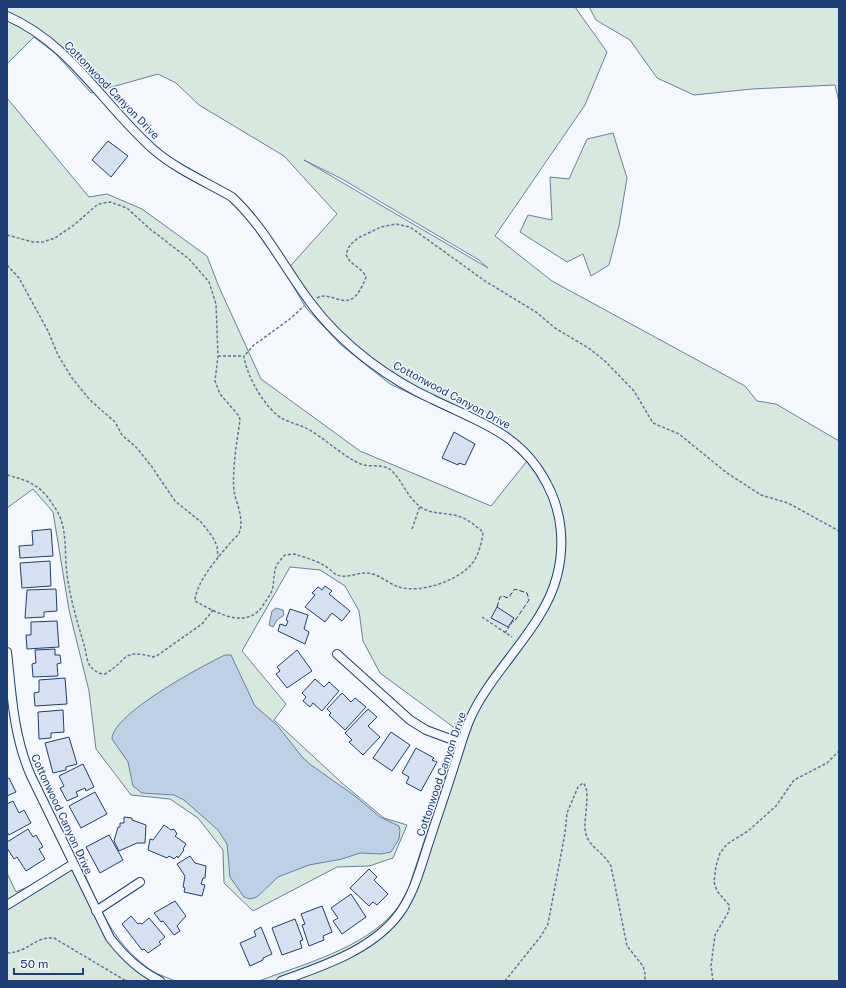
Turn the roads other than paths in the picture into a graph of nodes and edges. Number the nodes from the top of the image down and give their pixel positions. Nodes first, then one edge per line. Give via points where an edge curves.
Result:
1 (7, 16) edge
2 (7, 652) edge
3 (337, 654) dead end
4 (462, 743) junction
5 (73, 864) junction
6 (140, 882) dead end
7 (7, 905) edge
8 (96, 911) junction
9 (160, 981) edge
10 (281, 981) edge

1 - 4 street, Cottonwood Canyon Drive via 26,25 63,52 155,151 232,197 257,223 309,302 334,330 368,360 430,399 491,426 518,445 538,469 555,501 560,520 561,545 557,577 537,619 489,684 469,720
2 - 5 street, Cottonwood Canyon Drive via 16,733 22,756
3 - 4 street via 410,720 426,730
4 - 10 street, Cottonwood Canyon Drive via 413,892 395,918 376,938 350,953
5 - 7 street
5 - 8 street, Cottonwood Canyon Drive
6 - 8 street
8 - 9 street, Cottonwood Canyon Drive via 110,938 125,957

